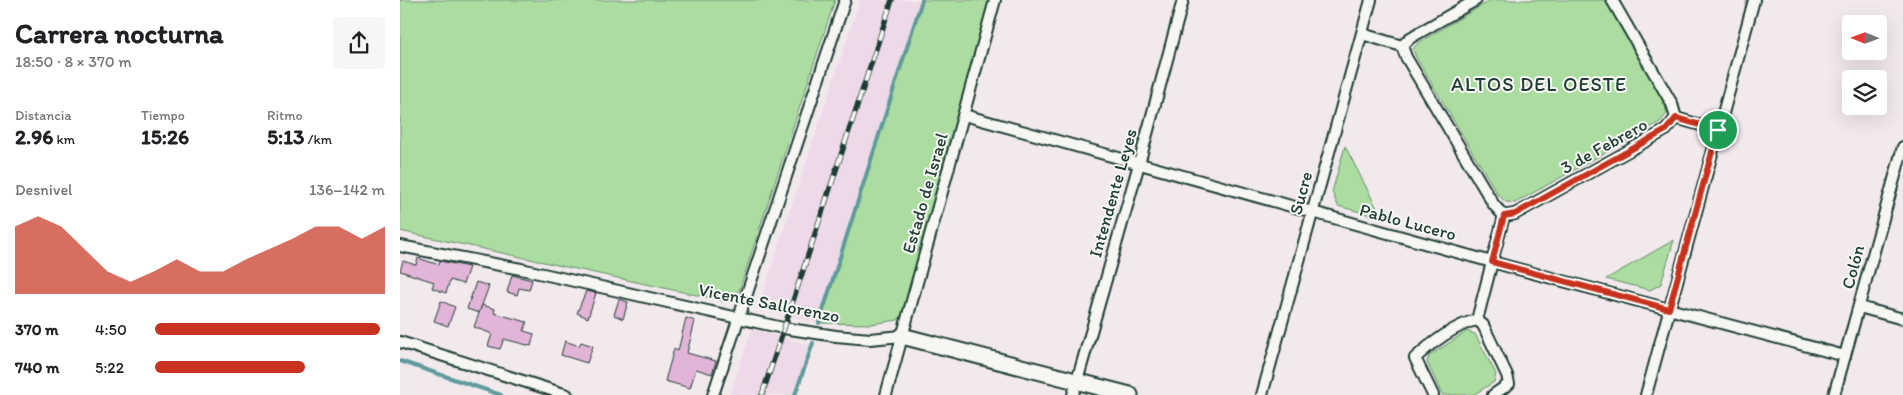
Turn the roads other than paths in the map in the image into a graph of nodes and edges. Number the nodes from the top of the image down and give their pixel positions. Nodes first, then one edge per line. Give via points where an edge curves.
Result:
1 (845, 0) edge
2 (995, 0) edge
3 (1183, 0) edge
4 (1371, 0) edge
5 (1476, 0) edge
6 (1612, 0) edge
7 (1754, 0) edge
8 (1362, 34) junction
9 (1402, 46) junction
10 (964, 115) junction
11 (1676, 118) junction
12 (1718, 130) junction
13 (1903, 147) edge
14 (1139, 164) junction
15 (1312, 213) junction
16 (1504, 216) junction
17 (400, 246) edge
18 (1492, 262) junction
19 (1859, 307) junction
20 (1669, 309) junction
21 (740, 317) junction
22 (1903, 319) edge
23 (1476, 320) junction
24 (902, 336) junction
25 (400, 342) edge
26 (1845, 356) junction
27 (1077, 380) junction
28 (567, 395) edge
29 (713, 395) edge
30 (886, 395) edge
31 (1073, 395) edge
32 (1130, 395) edge
33 (1262, 395) edge
34 (1433, 395) edge
35 (1493, 395) edge
36 (1646, 395) edge
37 (1834, 395) edge

1 - 21 street
2 - 10 street, Estado de Israel
3 - 14 street, Intendente Leyes
4 - 8 street, Sucre
5 - 9 street via 1410,38
6 - 11 street via 1672,104
7 - 12 street
8 - 9 street
8 - 15 street, Sucre
9 - 16 street via 1494,205
10 - 14 street, Pablo Lucero
10 - 24 street, Estado de Israel
11 - 12 street
11 - 16 street, 3 de Febrero via 1666,130 1515,214
12 - 20 street
13 - 19 street, Colón
14 - 15 street, Pablo Lucero
14 - 27 street, Intendente Leyes
15 - 18 street, Pablo Lucero
15 - 33 street, Sucre
16 - 18 street
17 - 21 street, Vicente Sallorenzo
18 - 20 street, Pablo Lucero
18 - 23 street
19 - 22 street
19 - 26 street, Colón
20 - 26 street, Pablo Lucero
20 - 36 street
21 - 24 street, Vicente Sallorenzo via 836,336 870,339
21 - 29 street
23 - 34 street via 1466,322 1415,358
23 - 35 street via 1483,325 1507,375 1509,384
24 - 27 street, Vicente Sallorenzo
24 - 30 street, Estado de Israel
25 - 28 street
26 - 37 street, Colón
27 - 31 street, Intendente Leyes
27 - 32 street, Vicente Sallorenzo

